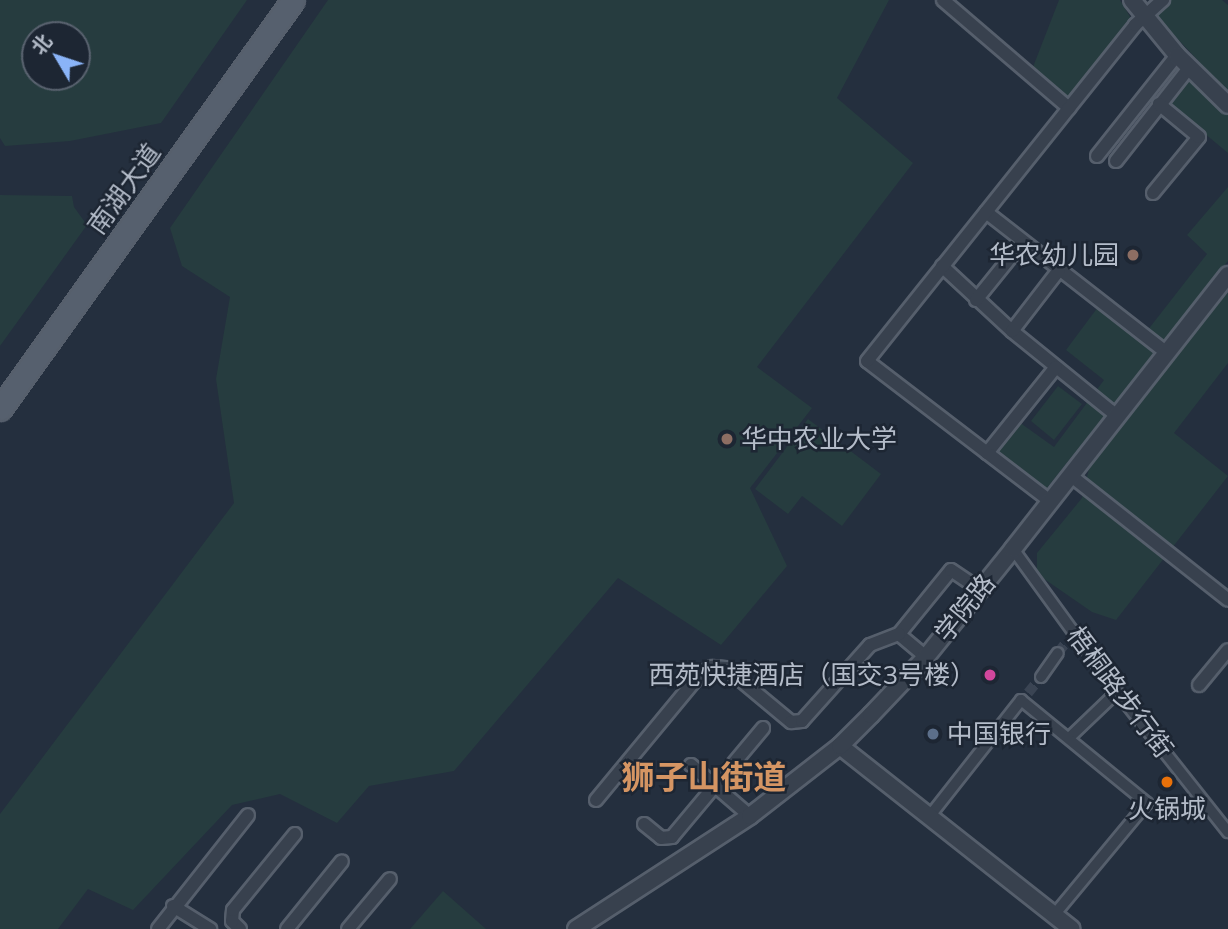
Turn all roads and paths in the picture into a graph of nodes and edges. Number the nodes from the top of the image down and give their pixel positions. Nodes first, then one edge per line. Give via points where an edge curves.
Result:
1 (278, 0) edge
2 (293, 0) edge
3 (943, 0) edge
4 (1134, 0) edge
5 (1163, 0) edge
6 (1143, 16) junction
7 (1177, 55) junction
8 (1189, 68) junction
9 (1159, 104) junction
10 (1228, 105) edge
11 (1069, 108) junction
12 (1097, 156) dead end
13 (1116, 161) dead end
14 (1153, 193) dead end
15 (986, 212) junction
16 (1022, 243) junction
17 (942, 266) junction
18 (1059, 270) junction
19 (1228, 275) edge
20 (976, 300) junction
21 (1012, 331) junction
22 (1167, 353) junction
23 (1056, 367) junction
24 (0, 386) edge
25 (0, 409) edge
26 (1117, 416) junction
27 (987, 453) junction
28 (1070, 475) junction
29 (1049, 501) junction
30 (1013, 549) junction
31 (979, 590) junction
32 (1228, 600) edge
33 (1074, 631) junction
34 (899, 634) junction
35 (1067, 641) tunnel mouth
36 (1228, 650) edge
37 (1058, 653) tunnel mouth
38 (926, 657) junction
39 (1041, 677) tunnel mouth
40 (1199, 685) dead end
41 (1117, 692) junction
42 (763, 728) dead end
43 (1069, 738) junction
44 (840, 746) junction
45 (691, 765) dead end
46 (716, 787) junction
47 (596, 800) dead end
48 (248, 815) dead end
49 (750, 816) junction
50 (929, 817) junction
51 (645, 824) dead end
52 (1228, 832) edge
53 (295, 834) dead end
54 (342, 861) dead end
55 (390, 879) dead end
56 (173, 906) junction
57 (1054, 915) junction
58 (158, 929) edge
59 (211, 929) edge
60 (240, 929) edge
61 (287, 929) edge
62 (348, 929) edge
63 (576, 929) edge
64 (1072, 929) edge

1 - 24 main road, 南湖大道
2 - 25 main road, 南湖大道
3 - 11 street
4 - 6 street
5 - 6 street
6 - 7 street
6 - 11 street
7 - 8 street
7 - 12 street
8 - 9 street
8 - 10 street
9 - 13 street
9 - 14 street via 1199,136
11 - 15 street
15 - 16 street
15 - 17 street
16 - 18 street
16 - 20 street
17 - 20 street
17 - 27 street via 867,361
18 - 21 street
18 - 22 street
19 - 22 street, 学院路
20 - 21 street
21 - 23 street
22 - 26 street, 学院路
23 - 26 street
23 - 27 street
26 - 28 street, 学院路
27 - 29 street
28 - 29 street, 学院路
28 - 32 street
29 - 30 street, 学院路
30 - 31 street, 学院路
30 - 33 street, 梧桐路步行街
31 - 34 street via 951,570
31 - 38 street, 学院路
33 - 35 street
33 - 41 street, 梧桐路步行街
34 - 38 street
34 - 47 street via 870,645 802,720 792,722 726,668 712,667 701,673
36 - 40 street
37 - 39 street
38 - 44 street, 学院路
41 - 43 street
41 - 52 street, 梧桐路步行街
42 - 46 street
43 - 50 street via 1025,696
43 - 57 street via 1147,803
44 - 49 street, 学院路
44 - 50 street
45 - 46 street
46 - 49 street
46 - 51 street via 672,837 662,838
48 - 56 street
49 - 63 street, 学院路
50 - 57 street
53 - 60 street via 233,910 232,921
54 - 61 street
55 - 62 street
56 - 58 street
56 - 59 street
57 - 64 street

